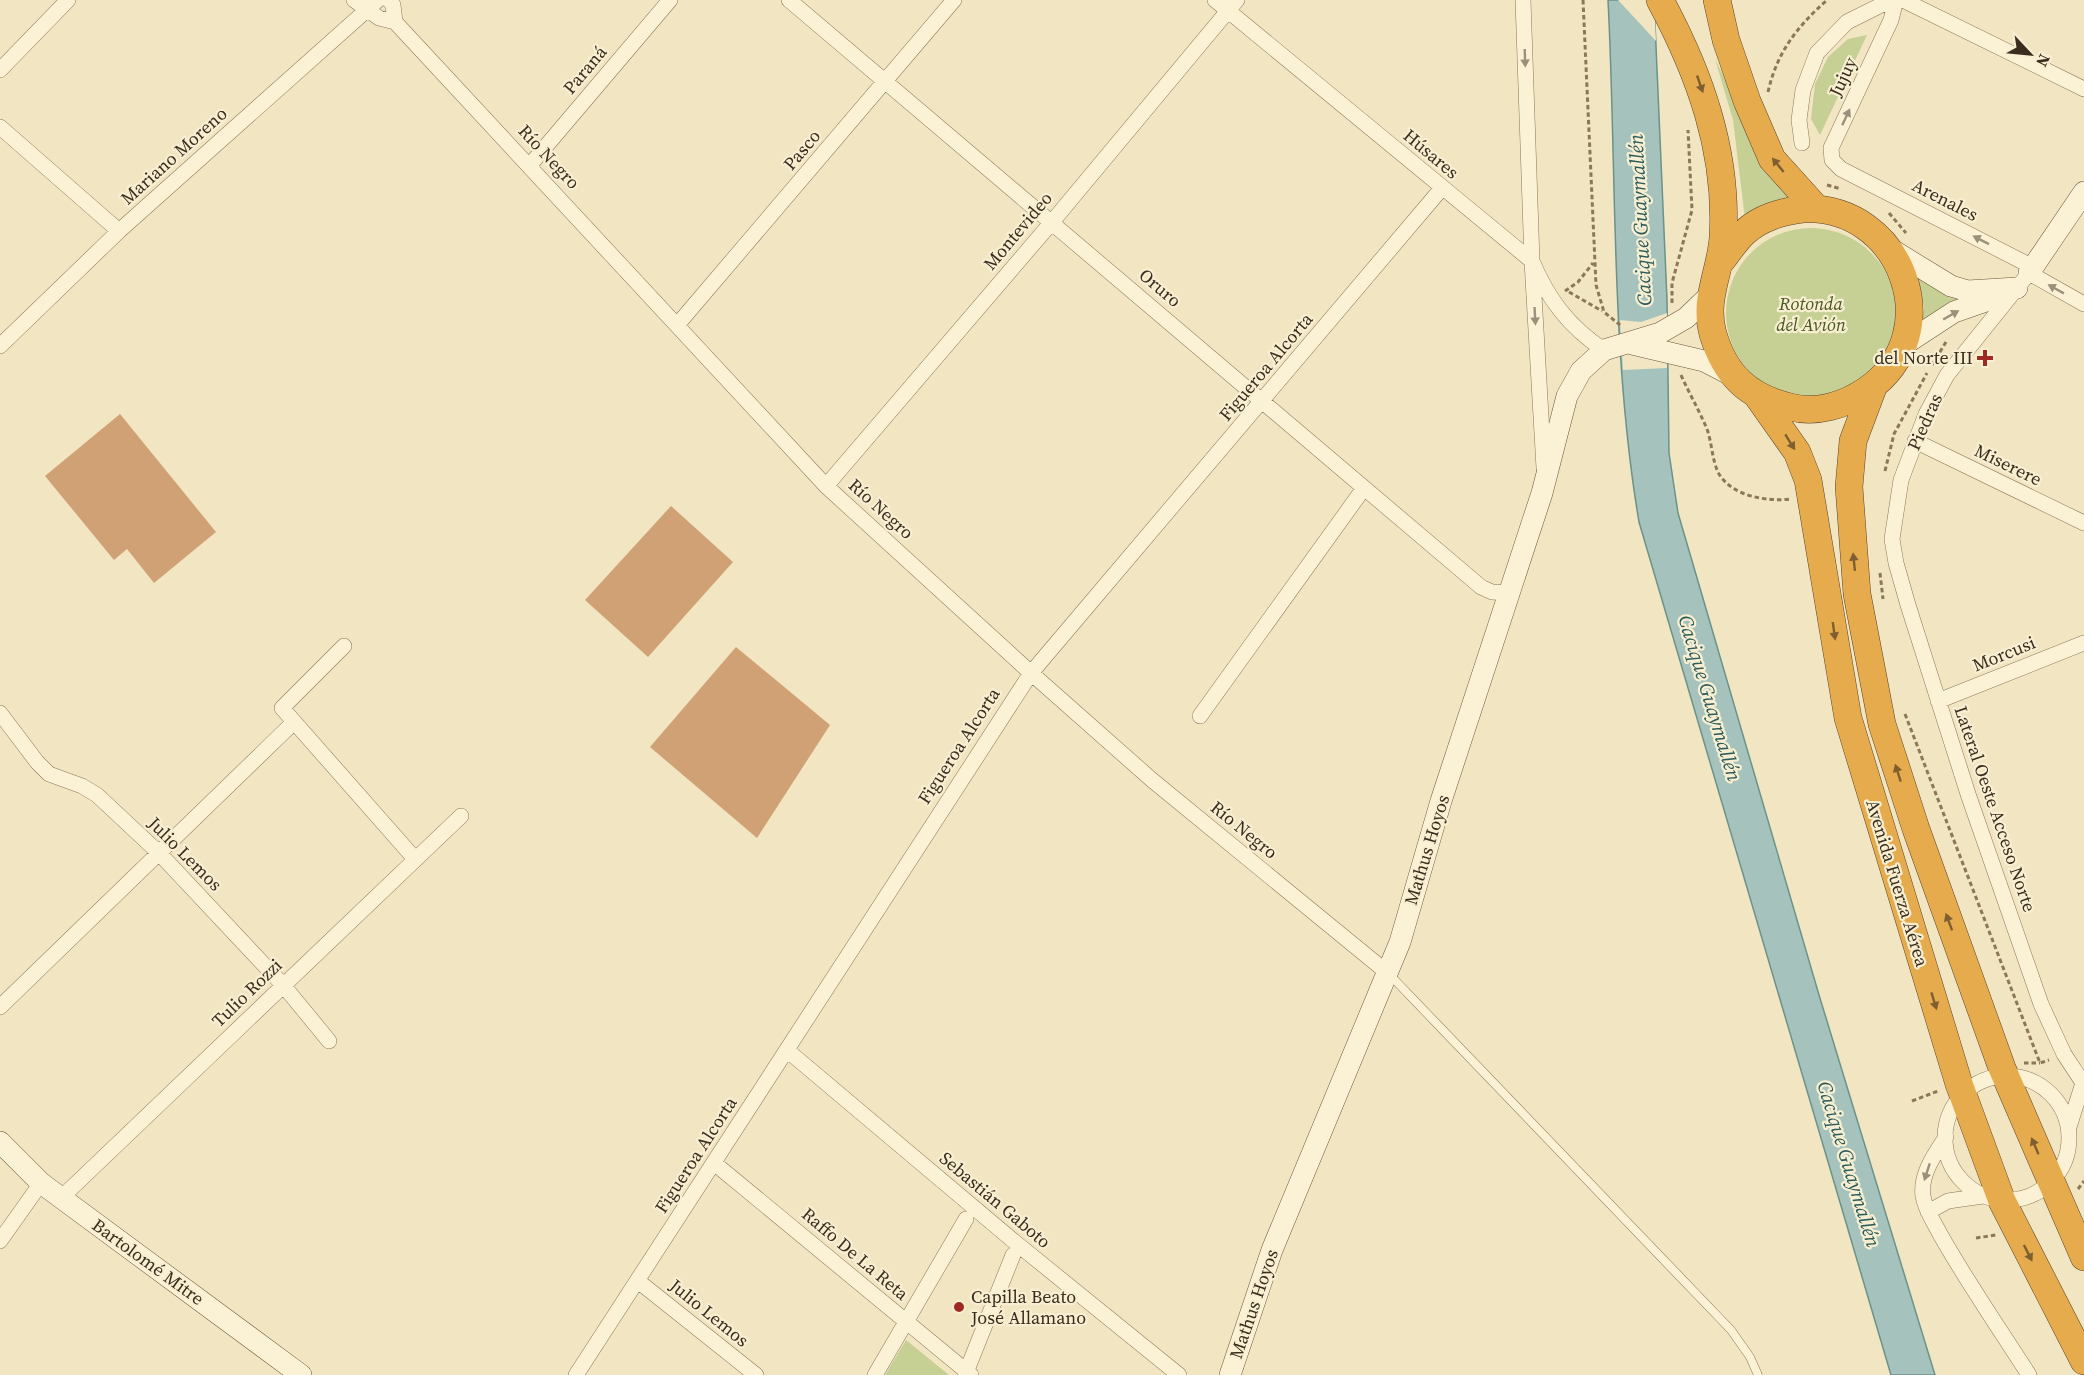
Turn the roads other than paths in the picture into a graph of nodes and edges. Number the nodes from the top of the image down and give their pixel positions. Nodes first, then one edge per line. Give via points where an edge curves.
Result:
1 (68, 0) edge
2 (354, 0) edge
3 (378, 0) edge
4 (388, 0) edge
5 (670, 0) edge
6 (789, 0) edge
7 (954, 0) edge
8 (1215, 0) edge
9 (1523, 0) edge
10 (1660, 0) edge
11 (1717, 0) edge
12 (1891, 0) edge
13 (1896, 0) edge
14 (1902, 0) edge
15 (1233, 5) edge
16 (367, 11) junction
17 (396, 22) junction
18 (0, 70) edge
19 (885, 81) junction
20 (2084, 89) edge
21 (0, 127) edge
22 (1802, 143) dead end
23 (530, 165) junction
24 (1841, 169) joint
25 (1442, 188) junction
26 (2084, 192) edge
27 (1817, 209) junction
28 (1052, 222) junction
29 (119, 231) junction
30 (1889, 248) junction
31 (1722, 260) junction
32 (1532, 261) junction
33 (2023, 280) junction
34 (1709, 296) junction
35 (2084, 304) edge
36 (678, 324) junction
37 (1619, 341) junction
38 (0, 346) edge
39 (1902, 346) junction
40 (1731, 375) junction
41 (1874, 385) junction
42 (1756, 394) junction
43 (1263, 402) junction
44 (1915, 441) junction
45 (1545, 484) junction
46 (826, 486) junction
47 (1364, 488) junction
48 (2084, 523) edge
49 (1892, 538) joint
50 (1511, 593) junction
51 (2084, 644) edge
52 (344, 646) dead end
53 (1031, 673) junction
54 (1938, 701) junction
55 (0, 713) edge
56 (1200, 716) dead end
57 (294, 722) junction
58 (461, 816) dead end
59 (159, 853) junction
60 (415, 859) junction
61 (1389, 974) junction
62 (283, 985) junction
63 (0, 1007) edge
64 (329, 1041) dead end
65 (788, 1051) junction
66 (2005, 1076) junction
67 (2083, 1082) edge
68 (2051, 1094) junction
69 (1963, 1095) junction
70 (2068, 1127) junction
71 (1946, 1137) junction
72 (0, 1142) edge
73 (714, 1163) junction
74 (41, 1183) junction
75 (2050, 1184) junction
76 (61, 1198) junction
77 (1993, 1199) junction
78 (1928, 1212) junction
79 (966, 1219) dead end
80 (0, 1241) edge
81 (1013, 1255) dead end
82 (2084, 1257) edge
83 (638, 1281) junction
84 (906, 1322) junction
85 (2084, 1361) edge
86 (967, 1374) edge
87 (301, 1375) edge
88 (576, 1375) edge
89 (756, 1375) edge
90 (875, 1375) edge
91 (1179, 1375) edge
92 (1230, 1375) edge
93 (1758, 1375) edge
94 (2029, 1375) edge

1 - 18 street
2 - 16 street, Río Negro
3 - 16 street, Mariano Moreno
4 - 17 street, Río Negro
5 - 23 street, Paraná
6 - 19 street, Oruro
7 - 19 street, Pasco
8 - 15 street, Húsares
9 -> 32 street
10 -> 31 highway via 1701,87 1717,147 1723,205
27 -> 11 highway via 1772,159 1747,101
12 - 22 street via 1847,21 1817,53 1803,90 1799,120
24 -> 13 street, Jujuy via 1832,160 1831,148 1891,21
14 - 20 street
15 - 25 street, Húsares
15 - 28 street, Montevideo
16 - 17 street, Río Negro
16 - 29 street, Mariano Moreno
17 - 23 street, Río Negro
19 - 28 street, Oruro
19 - 36 street, Pasco
21 - 29 street
23 - 36 street, Río Negro
33 -> 24 street, Arenales
25 - 32 street, Húsares
25 - 43 street, Figueroa Alcorta
26 - 33 main road, Piedras
27 - 30 highway via 1847,216 1870,229
27 - 31 highway via 1791,210 1767,218 1745,232
28 - 43 street, Oruro
28 - 46 street, Montevideo
29 - 38 street, Mariano Moreno
30 - 33 main road via 1951,286 1968,291
30 - 39 highway via 1907,285 1908,326
31 - 34 highway
32 - 37 street, Húsares via 1542,284 1575,328
32 -> 45 street
35 -> 33 street, Arenales
39 -> 33 main road via 1954,312
33 - 44 street, Piedras via 1947,375
34 - 37 main road, Mathus Hoyos via 1686,318 1667,329
34 - 40 highway via 1710,324
36 - 46 street, Río Negro
37 - 40 main road via 1704,361
37 - 45 main road, Mathus Hoyos via 1581,371 1567,396
39 - 41 highway via 1890,368
40 - 42 highway
41 - 42 highway via 1847,401 1816,409 1775,404
66 -> 41 highway, Avenida Fuerza Aérea via 1912,819 1882,724 1869,659 1857,594 1849,487 1853,441
42 -> 69 highway, Avenida Fuerza Aérea via 1792,443 1808,480 1848,718
43 - 47 street, Oruro
43 - 53 street, Figueroa Alcorta
44 - 48 street, Miserere
44 - 49 street, Piedras via 1901,480
45 - 50 main road, Mathus Hoyos
46 - 53 street, Río Negro
47 - 50 street, Oruro via 1481,587
47 - 56 street
49 - 54 street, Lateral Oeste Acceso Norte
50 - 61 main road, Mathus Hoyos via 1441,801
51 - 54 street, Morcusi
52 - 57 street via 282,708
53 - 61 street, Río Negro via 1152,780
53 - 65 street, Figueroa Alcorta
54 - 67 street, Lateral Oeste Acceso Norte via 2041,1004 2064,1054
55 - 59 street, Julio Lemos via 49,774 97,795
57 - 59 street
57 - 60 street
58 - 60 street, Tulio Rozzi
59 - 62 street, Julio Lemos
59 - 63 street
60 - 62 street, Tulio Rozzi
61 - 92 main road, Mathus Hoyos via 1272,1250
61 - 93 lane via 1731,1330
62 - 64 street, Julio Lemos
62 - 76 street, Tulio Rozzi
65 - 73 street, Figueroa Alcorta
65 - 91 street, Sebastián Gaboto
66 - 68 street via 2022,1077
66 - 69 street via 1982,1082
75 -> 66 highway, Avenida Fuerza Aérea
67 - 68 street
67 - 70 street
68 - 70 street
69 - 71 street via 1952,1109
69 - 77 highway, Avenida Fuerza Aérea
70 - 75 street via 2069,1147 2063,1167
71 - 77 street via 1949,1161 1957,1176 1969,1188
71 -> 78 street via 1928,1166 1923,1196
72 - 74 main road, Bartolomé Mitre
73 - 83 street, Figueroa Alcorta
73 - 84 street, Raffo De La Reta
74 - 76 main road, Bartolomé Mitre
74 - 80 street
75 - 77 street via 2019,1200
75 - 82 highway, Avenida Fuerza Aérea
76 - 87 main road, Bartolomé Mitre
77 - 78 street via 1948,1202
77 -> 85 highway, Avenida Fuerza Aérea
78 - 94 street
79 - 84 street
81 - 86 street
83 - 88 street, Figueroa Alcorta
83 - 89 street, Julio Lemos
84 - 86 street, Raffo De La Reta
84 - 90 street

